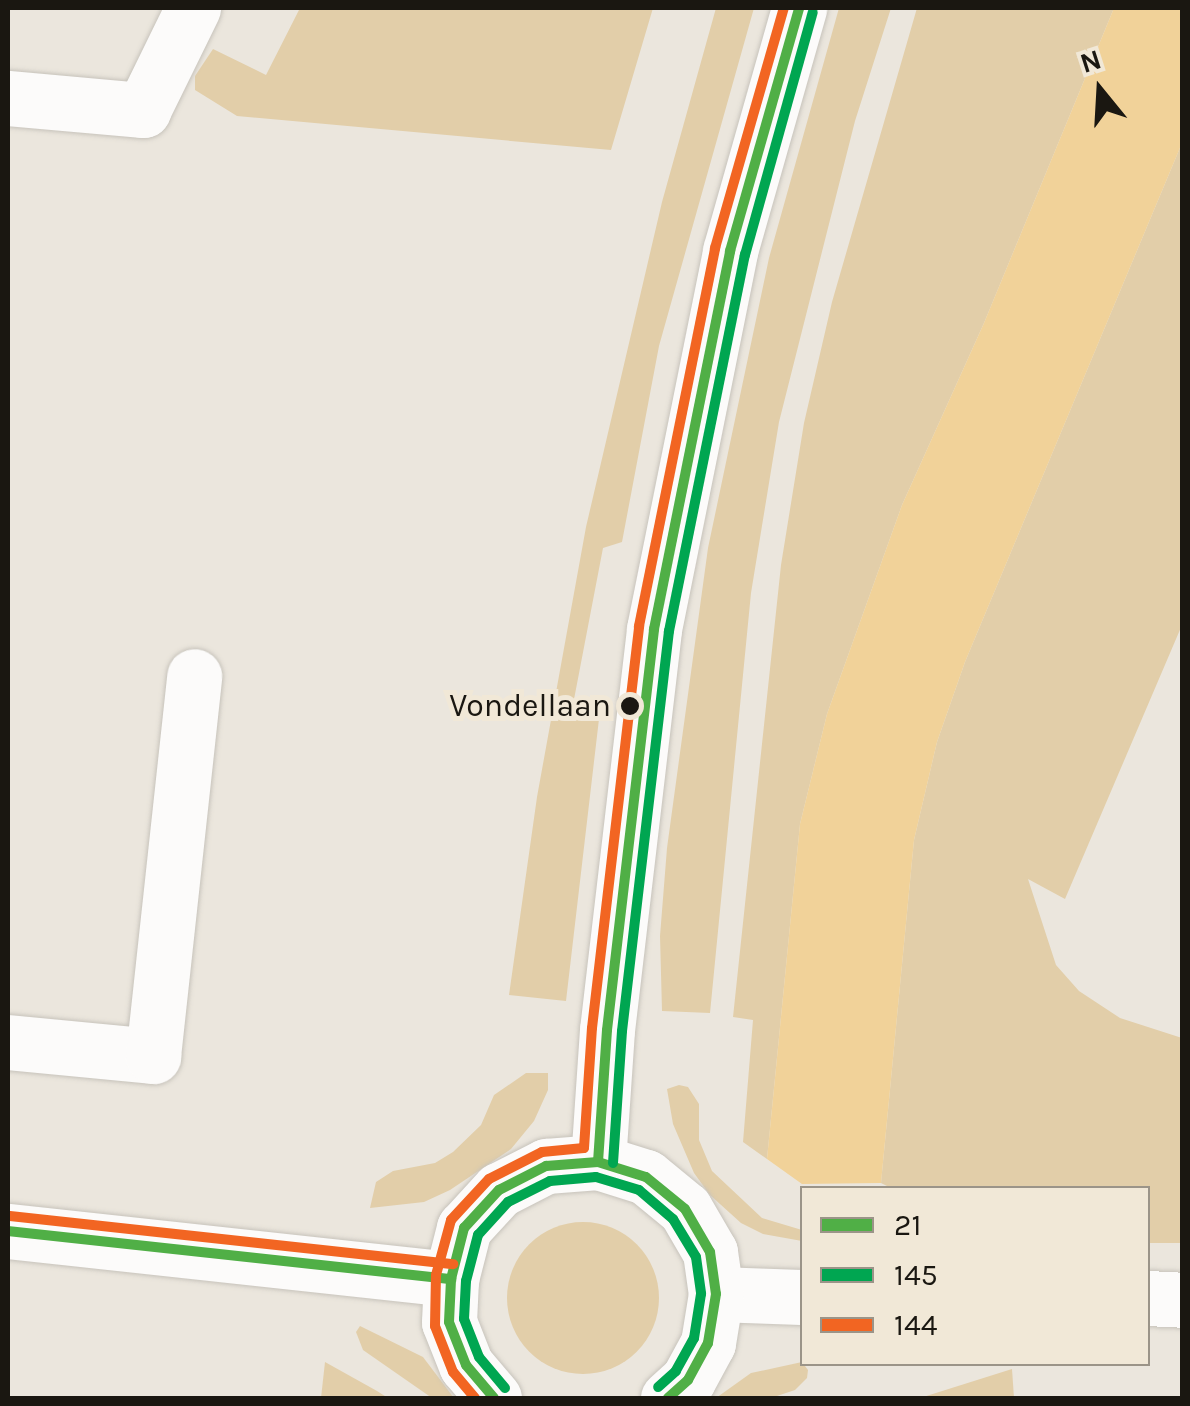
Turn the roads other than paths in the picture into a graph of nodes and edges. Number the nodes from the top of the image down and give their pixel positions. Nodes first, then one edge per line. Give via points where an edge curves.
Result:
1 (193, 8) edge
2 (799, 8) edge
3 (8, 98) edge
4 (194, 676) dead end
5 (8, 1042) edge
6 (598, 1162) junction
7 (8, 1231) edge
8 (451, 1279) junction
9 (716, 1294) junction
10 (800, 1297) edge
11 (1150, 1298) edge
12 (1182, 1300) edge
13 (494, 1398) edge
14 (668, 1398) edge

1 - 3 street via 143,110
2 - 6 street via 730,251 654,629
4 - 5 street via 154,1056
6 - 8 street via 546,1166 499,1190 464,1228
6 - 9 street via 646,1178 685,1208 710,1252
7 - 8 street
8 - 13 street via 449,1322 466,1365
9 - 10 street
9 - 14 street via 708,1343 688,1380
11 - 12 street

